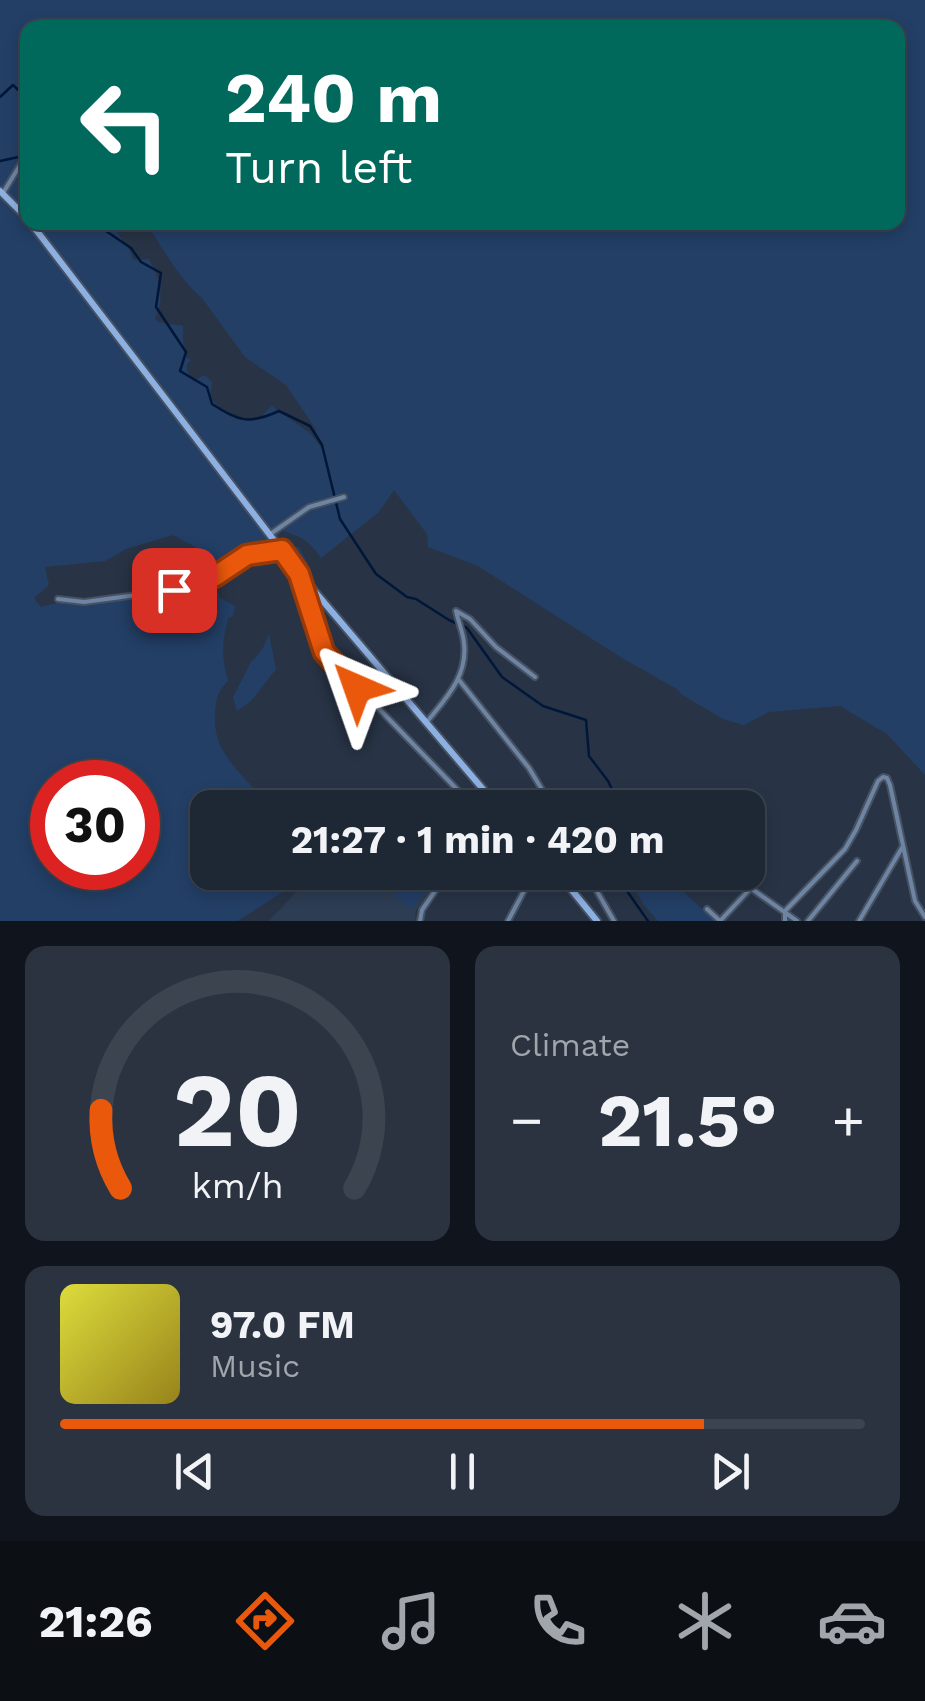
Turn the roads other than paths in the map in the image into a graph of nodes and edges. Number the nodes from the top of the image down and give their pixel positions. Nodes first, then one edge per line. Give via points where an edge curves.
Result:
1 (20, 164) edge
2 (1, 192) edge
3 (20, 212) edge
4 (36, 230) edge
5 (341, 498) dead end
6 (270, 535) junction
7 (282, 550) junction
8 (299, 574) junction
9 (58, 600) dead end
10 (535, 677) dead end
11 (460, 680) junction
12 (426, 722) junction
13 (458, 790) edge
14 (484, 790) edge
15 (542, 790) edge
16 (903, 846) junction
17 (857, 862) dead end
18 (436, 890) edge
19 (524, 890) edge
20 (572, 890) edge
21 (596, 890) edge
22 (749, 890) edge
23 (752, 890) edge
24 (707, 910) dead end
25 (785, 911) junction
26 (925, 918) edge
27 (810, 920) edge
28 (420, 921) edge
29 (508, 921) edge
30 (598, 921) edge
31 (614, 921) edge
32 (784, 921) edge
33 (797, 921) edge
34 (819, 921) edge
35 (859, 921) edge

1 - 2 street
2 - 3 main road
4 - 6 main road
5 - 6 street via 309,507
6 - 7 main road
7 - 8 main road
7 - 9 street via 247,555 214,577 174,590
8 - 12 main road
8 - 13 street via 324,652
10 - 11 street via 456,611 464,640
11 - 12 street
11 - 15 street
12 - 14 main road
16 - 25 street via 884,777 845,849
16 - 26 street
16 - 35 street
17 - 27 street
18 - 28 street
19 - 29 street
20 - 30 main road
21 - 31 street
22 - 24 street via 720,920
23 - 25 street
25 - 32 street
25 - 33 street
27 - 34 street

